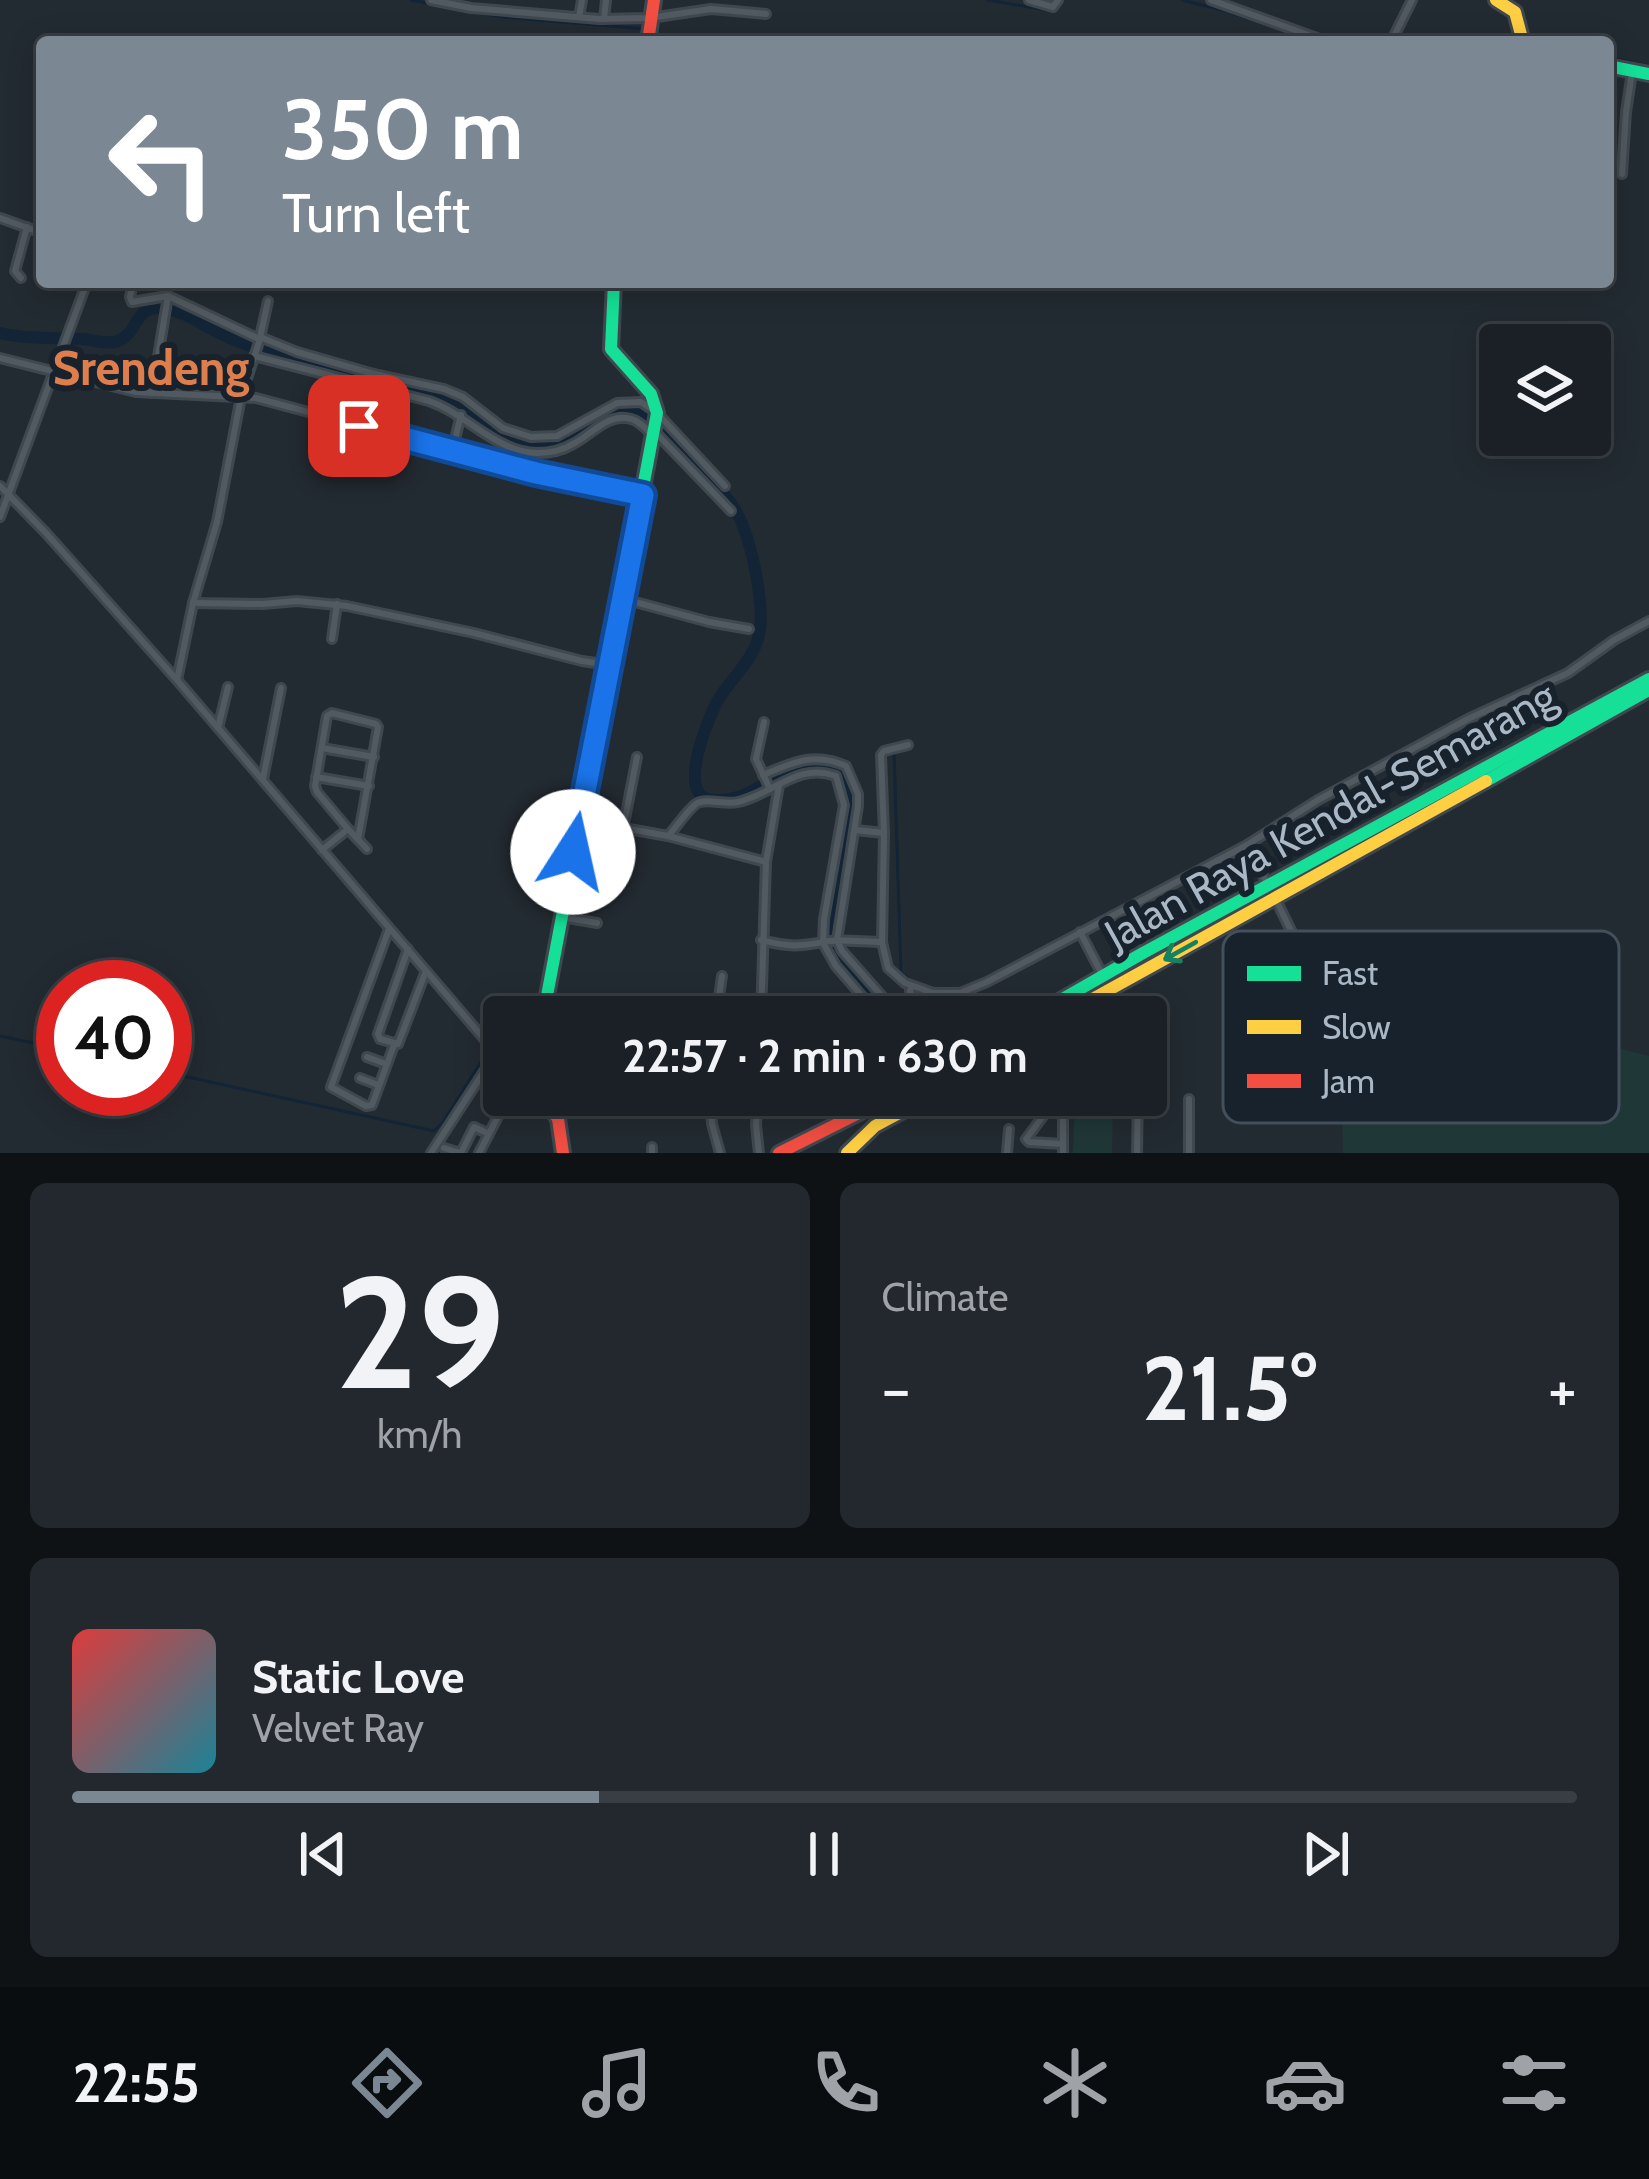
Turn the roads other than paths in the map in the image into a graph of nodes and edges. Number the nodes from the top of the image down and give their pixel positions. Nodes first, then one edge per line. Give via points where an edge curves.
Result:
1 (431, 0) edge
2 (581, 0) edge
3 (606, 0) edge
4 (654, 0) edge
5 (1029, 0) edge
6 (1058, 0) edge
7 (1212, 0) edge
8 (1255, 0) edge
9 (1412, 0) edge
10 (1496, 0) edge
11 (465, 3) edge
12 (766, 14) dead end
13 (1250, 14) junction
14 (579, 17) junction
15 (604, 19) junction
16 (650, 19) junction
17 (649, 36) edge
18 (1311, 36) edge
19 (1394, 36) edge
20 (1522, 36) edge
21 (1614, 68) edge
22 (1632, 72) junction
23 (1649, 74) edge
24 (1622, 174) dead end
25 (0, 218) edge
26 (27, 227) junction
27 (36, 231) edge
28 (21, 278) dead end
29 (85, 288) edge
30 (132, 288) edge
31 (614, 288) edge
32 (167, 298) junction
33 (268, 302) dead end
34 (259, 339) junction
35 (254, 354) junction
36 (0, 358) edge
37 (55, 372) junction
38 (368, 379) junction
39 (152, 393) junction
40 (241, 397) junction
41 (461, 416) junction
42 (653, 420) junction
43 (359, 426) junction
44 (452, 451) junction
45 (0, 486) edge
46 (725, 486) dead end
47 (637, 494) junction
48 (9, 495) junction
49 (731, 511) dead end
50 (0, 517) edge
51 (624, 599) junction
52 (193, 603) junction
53 (338, 604) junction
54 (1648, 624) edge
55 (749, 629) dead end
56 (332, 640) dead end
57 (605, 664) junction
58 (1649, 679) edge
59 (176, 680) junction
60 (228, 687) dead end
61 (281, 688) dead end
62 (1536, 689) junction
63 (1649, 690) edge
64 (764, 722) dead end
65 (218, 728) junction
66 (1555, 730) junction
67 (908, 745) dead end
68 (322, 748) junction
69 (374, 757) junction
70 (637, 757) dead end
71 (841, 771) junction
72 (764, 776) junction
73 (316, 777) junction
74 (262, 781) junction
75 (369, 786) junction
76 (773, 787) junction
77 (1440, 799) junction
78 (587, 822) junction
79 (348, 829) junction
80 (623, 830) junction
81 (855, 830) junction
82 (884, 833) junction
83 (668, 836) junction
84 (358, 839) junction
85 (1247, 845) junction
86 (367, 849) dead end
87 (322, 850) junction
88 (766, 862) junction
89 (1271, 891) junction
90 (562, 916) junction
91 (597, 923) dead end
92 (389, 929) junction
93 (1290, 931) edge
94 (1080, 932) junction
95 (761, 940) junction
96 (830, 941) junction
97 (882, 942) junction
98 (408, 949) junction
99 (426, 971) junction
100 (722, 976) dead end
101 (1103, 976) junction
102 (909, 985) junction
103 (939, 994) joint
104 (546, 996) edge
105 (719, 996) edge
106 (761, 996) edge
107 (862, 996) edge
108 (882, 996) edge
109 (910, 996) edge
110 (1068, 996) edge
111 (1095, 996) edge
112 (483, 1038) edge
113 (394, 1045) junction
114 (367, 1057) dead end
115 (386, 1064) junction
116 (483, 1073) edge
117 (360, 1078) dead end
118 (479, 1079) junction
119 (378, 1085) junction
120 (1189, 1100) dead end
121 (556, 1116) edge
122 (711, 1116) edge
123 (757, 1116) edge
124 (852, 1116) edge
125 (893, 1116) edge
126 (1044, 1116) edge
127 (1062, 1116) edge
128 (1138, 1116) edge
129 (828, 1128) junction
130 (1009, 1129) dead end
131 (487, 1133) junction
132 (444, 1148) dead end
133 (1063, 1148) edge
134 (848, 1151) edge
135 (431, 1153) edge
136 (460, 1153) edge
137 (478, 1153) edge
138 (563, 1153) edge
139 (720, 1153) edge
140 (759, 1153) edge
141 (779, 1153) edge
142 (1007, 1153) edge
143 (1137, 1153) edge
144 (1189, 1153) edge

1 - 11 street
2 - 14 street
3 - 15 street
4 - 16 main road
5 - 6 street via 1050,7
7 - 13 street
8 - 13 street
9 - 19 street
10 - 20 main road via 1517,13
11 - 14 street
12 - 16 street via 711,9
13 - 18 street
14 - 15 street
15 - 16 street
16 - 17 main road
21 - 22 main road
22 - 23 main road
22 - 24 street
25 - 26 street
26 - 27 street
26 - 28 street via 15,272
29 - 37 street
30 - 32 street via 132,302
31 - 42 main road via 611,349 656,400
32 - 34 street
32 - 39 street
33 - 34 street
34 - 35 street
34 - 38 street
35 - 38 street
35 - 40 street
36 - 37 street
37 - 39 street
37 - 48 street
38 - 41 street
38 - 42 street via 444,389 531,437 556,436 633,400
38 - 43 street
39 - 40 street
40 - 43 street
40 - 52 street
41 - 42 street via 495,440 537,453 570,446 622,418
41 - 44 street
42 - 46 street
42 - 47 main road
42 - 49 street
43 - 44 street
44 - 47 street
45 - 48 street
47 - 51 main road
48 - 50 street
48 - 59 street
51 - 55 street
51 - 57 main road
52 - 53 street
52 - 59 street
53 - 56 street
53 - 57 street
54 - 62 street
57 - 78 main road
58 - 66 main road, Jalan Raya Kendal-Semarang
59 - 65 street
60 - 65 street
61 - 74 street
62 - 66 street
62 - 85 street
63 - 77 main road, Jalan Raya Kendal-Semarang
64 - 72 street via 756,759
65 - 74 street
66 - 77 main road, Jalan Raya Kendal-Semarang
67 - 82 street via 881,755
68 - 69 street
68 - 69 street via 332,713 376,724
68 - 73 street
69 - 75 street
70 - 80 street
71 - 72 street via 811,757
71 - 76 street via 812,771
71 - 81 street via 858,794
71 - 96 street via 844,805 824,919
72 - 76 street
73 - 75 street
73 - 79 street via 317,792
74 - 87 street
75 - 84 street
76 - 83 street via 734,803 694,803
76 - 88 street
77 - 89 main road, Jalan Raya Kendal-Semarang
78 - 80 street
78 - 90 main road
79 - 84 street
79 - 87 street
80 - 83 street
81 - 82 street
81 - 96 street
82 - 97 street
83 - 88 street
84 - 86 street
85 - 89 street
85 - 94 street
87 - 92 street
88 - 95 street
89 - 93 street
89 - 101 main road, Jalan Raya Kendal-Semarang
89 -> 111 main road, Jalan Raya Kendal-Semarang
90 - 91 street
90 - 104 main road
92 - 98 street
92 - 119 street via 331,1087 368,1106
94 - 101 street
94 - 103 street via 988,982
95 - 96 street via 792,947
95 - 106 street
96 - 97 street
96 - 107 street via 836,966
96 - 108 street
97 - 102 street via 888,968
98 - 99 street
98 - 113 street via 378,1034
99 - 112 street
99 - 113 street
100 - 105 street
101 - 110 main road, Jalan Raya Kendal-Semarang
102 - 103 street
102 - 109 street
113 - 115 street
114 - 115 street
115 - 119 street
116 - 118 street
117 - 119 street
118 - 131 street via 503,1102
118 - 135 street
120 - 144 street
121 - 138 main road
122 - 139 street
123 - 140 street
124 - 129 main road
125 - 134 main road
126 - 133 street via 1026,1139
127 - 133 street
128 - 143 street
129 - 134 main road
129 - 141 main road
130 - 142 street
131 - 136 street via 474,1127
131 - 137 street
132 - 136 street

